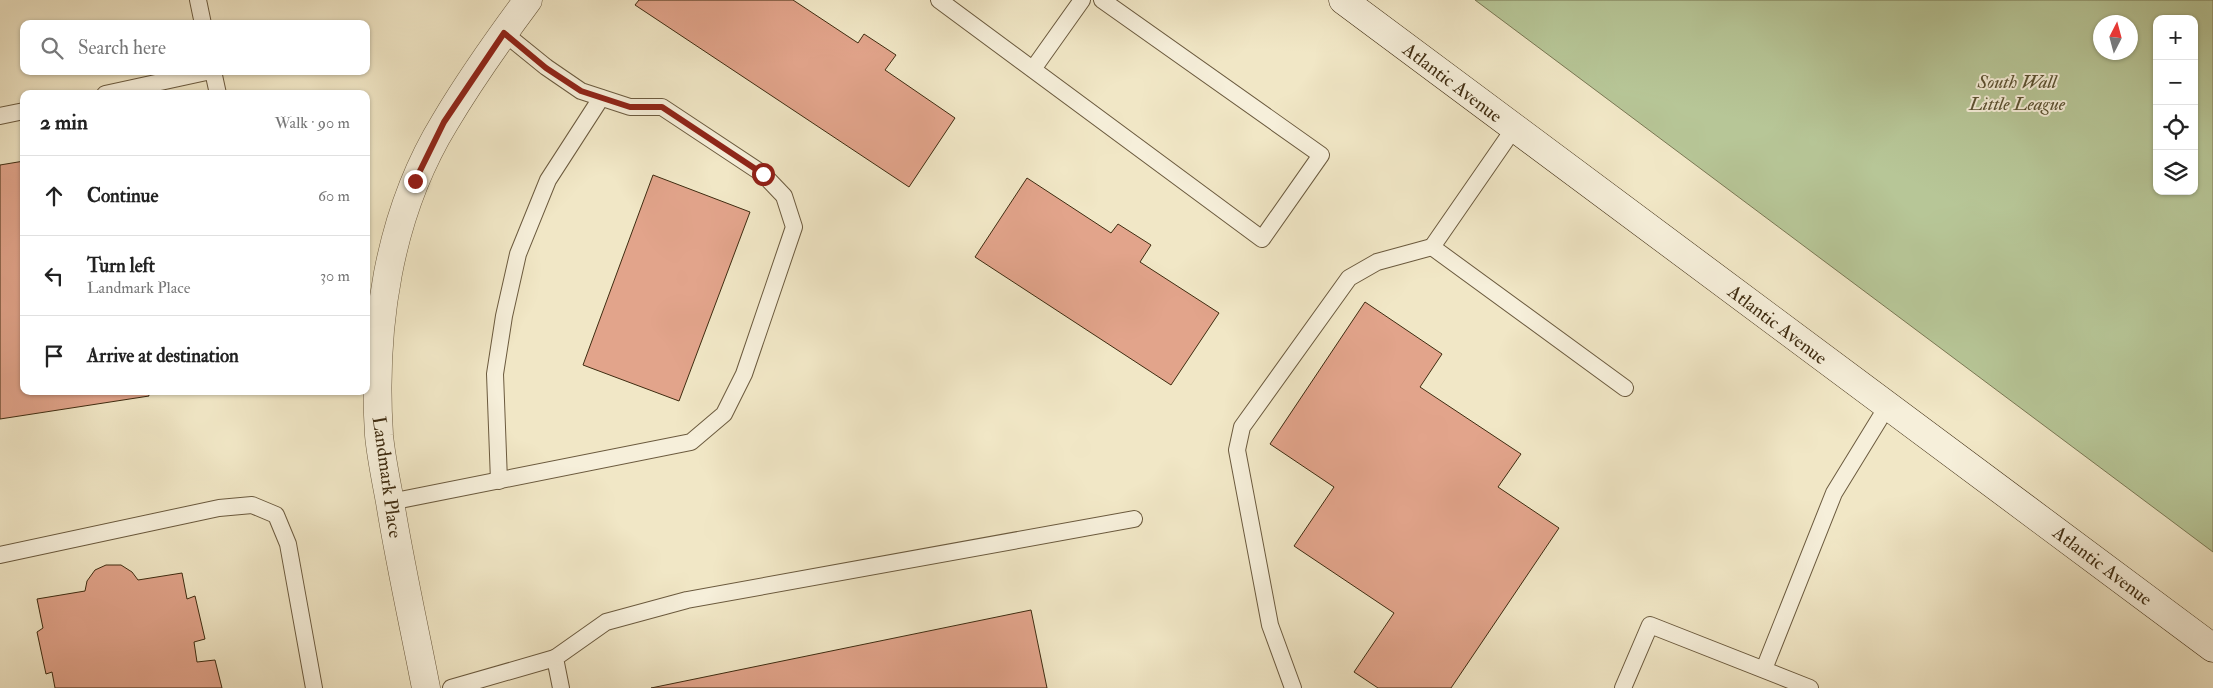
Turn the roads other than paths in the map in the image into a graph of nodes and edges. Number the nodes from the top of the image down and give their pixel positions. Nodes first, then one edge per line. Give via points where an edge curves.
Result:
1 (198, 0) edge
2 (528, 0) edge
3 (939, 0) edge
4 (1082, 0) edge
5 (1102, 0) edge
6 (1343, 0) edge
7 (202, 20) edge
8 (504, 33) junction
9 (1033, 70) junction
10 (193, 75) edge
11 (213, 75) edge
12 (124, 90) edge
13 (217, 90) edge
14 (601, 98) junction
15 (20, 112) edge
16 (0, 116) edge
17 (1515, 127) junction
18 (1432, 247) junction
19 (374, 312) edge
20 (1625, 388) dead end
21 (1888, 406) junction
22 (499, 481) junction
23 (390, 502) junction
24 (1134, 519) dead end
25 (0, 555) edge
26 (2213, 648) edge
27 (555, 658) junction
28 (1764, 670) junction
29 (314, 688) edge
30 (426, 688) edge
31 (451, 688) edge
32 (561, 688) edge
33 (1293, 688) edge
34 (1624, 688) edge
35 (1810, 688) edge

1 - 7 lane
2 - 8 main road, Landmark Place
3 - 9 lane
4 - 9 lane
5 - 9 lane via 1321,155 1262,239
6 - 17 main road, Atlantic Avenue
8 - 14 lane via 546,68
8 - 19 main road, Landmark Place via 444,122 415,181
10 - 12 lane
11 - 13 lane
14 - 22 lane via 548,180 518,254 495,374
14 - 22 lane via 630,107 662,107 763,174 784,196 794,227 744,374 724,414 691,442
15 - 16 lane
17 - 18 lane
17 - 21 main road, Atlantic Avenue
18 - 20 lane
18 - 33 lane via 1376,262 1349,278 1242,427 1237,450 1270,626
19 - 23 main road, Landmark Place via 379,436
21 - 26 main road, Atlantic Avenue
21 - 28 lane via 1834,493
22 - 23 lane
23 - 30 main road, Landmark Place
24 - 27 lane via 687,600 606,622
25 - 29 lane via 219,508 252,505 276,516 288,544
27 - 31 lane
27 - 32 lane
28 - 34 lane via 1650,625
28 - 35 lane

